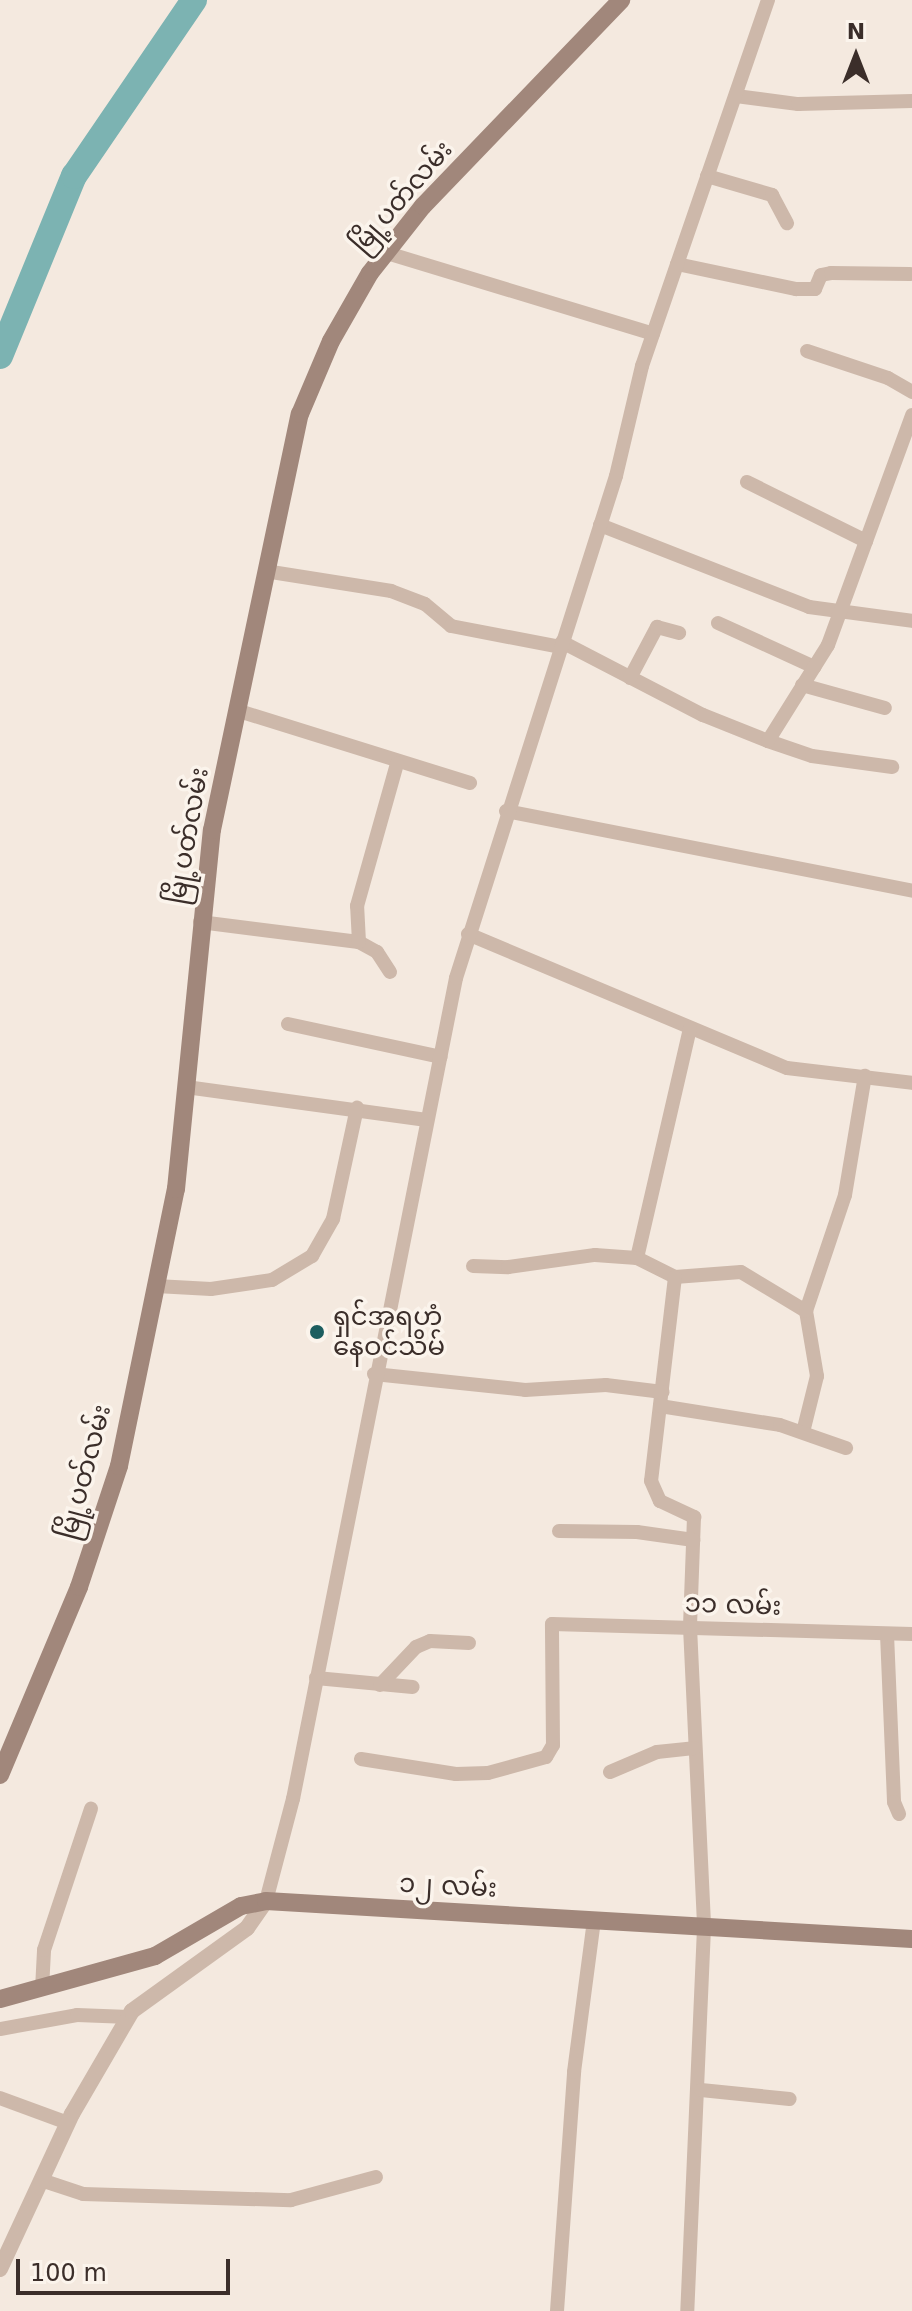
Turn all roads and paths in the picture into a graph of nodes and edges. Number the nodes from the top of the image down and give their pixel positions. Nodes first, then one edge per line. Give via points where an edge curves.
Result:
1 (621, 0) edge
2 (768, 0) edge
3 (736, 96) junction
4 (912, 102) edge
5 (707, 176) junction
6 (787, 223) dead end
7 (387, 253) junction
8 (677, 264) junction
9 (910, 274) edge
10 (653, 334) junction
11 (807, 351) dead end
12 (912, 392) edge
13 (912, 415) edge
14 (747, 482) dead end
15 (600, 525) junction
16 (866, 541) junction
17 (265, 571) junction
18 (842, 611) junction
19 (912, 621) edge
20 (718, 623) dead end
21 (679, 633) dead end
22 (561, 645) junction
23 (814, 667) junction
24 (630, 678) junction
25 (802, 685) junction
26 (885, 708) dead end
27 (239, 711) junction
28 (768, 741) junction
29 (397, 764) junction
30 (892, 767) dead end
31 (470, 783) dead end
32 (506, 811) junction
33 (912, 891) edge
34 (200, 922) junction
35 (468, 934) junction
36 (359, 942) junction
37 (390, 972) dead end
38 (288, 1024) dead end
39 (690, 1029) junction
40 (440, 1057) junction
41 (865, 1076) junction
42 (912, 1083) edge
43 (186, 1087) junction
44 (357, 1108) junction
45 (427, 1120) junction
46 (637, 1258) junction
47 (473, 1266) dead end
48 (675, 1277) junction
49 (156, 1286) junction
50 (806, 1311) junction
51 (374, 1374) junction
52 (662, 1399) junction
53 (803, 1432) junction
54 (846, 1448) dead end
55 (559, 1531) dead end
56 (693, 1540) junction
57 (690, 1627) junction
58 (887, 1634) junction
59 (912, 1634) edge
60 (469, 1643) dead end
61 (316, 1678) junction
62 (380, 1685) junction
63 (413, 1687) dead end
64 (694, 1748) junction
65 (361, 1759) dead end
66 (610, 1772) dead end
67 (0, 1775) edge
68 (91, 1809) dead end
69 (899, 1814) dead end
70 (266, 1901) junction
71 (594, 1921) junction
72 (704, 1928) junction
73 (912, 1939) edge
74 (42, 1989) junction
75 (0, 1999) edge
76 (129, 2017) junction
77 (0, 2029) edge
78 (701, 2090) junction
79 (0, 2098) edge
80 (790, 2099) dead end
81 (68, 2123) junction
82 (376, 2177) dead end
83 (44, 2181) junction
84 (0, 2269) edge
85 (557, 2311) edge
86 (687, 2311) edge

1 - 7 main road, မြို့ပတ်လမ်း via 423,206
2 - 3 street
3 - 4 street via 811,105
3 - 5 street
5 - 6 street via 772,195
5 - 8 street
7 - 10 street
7 - 17 main road, မြို့ပတ်လမ်း via 357,293 311,381 287,461
8 - 9 street via 796,289 815,289 821,275 842,271
8 - 10 street
10 - 15 street
11 - 12 street via 888,378
13 - 16 street
14 - 16 street
15 - 18 street via 793,602
15 - 22 street
16 - 18 street
17 - 22 street via 391,591 425,604 451,626
17 - 27 main road, မြို့ပတ်လမ်း
18 - 19 street
18 - 23 street
20 - 23 street
21 - 24 street via 657,627
22 - 24 street
22 - 32 street
23 - 25 street
24 - 28 street
25 - 26 street
25 - 28 street
27 - 29 street
27 - 34 main road, မြို့ပတ်လမ်း via 212,830
28 - 30 street via 812,756
29 - 31 street
29 - 36 street via 357,906
32 - 33 street
32 - 35 street
34 - 36 street
34 - 43 main road, မြို့ပတ်လမ်း
35 - 39 street
35 - 40 street
36 - 37 street via 377,952
38 - 40 street
39 - 41 street via 787,1068
39 - 46 street
40 - 45 street
41 - 42 street
41 - 50 street via 845,1195
43 - 44 street
43 - 49 main road, မြို့ပတ်လမ်း via 176,1189
44 - 45 street
44 - 49 street via 333,1219 312,1256 272,1280 211,1289
45 - 51 street
46 - 47 street via 595,1255 508,1267
46 - 48 street
48 - 50 street via 741,1272
48 - 52 street
49 - 67 main road, မြို့ပတ်လမ်း via 119,1466 79,1587
50 - 53 street via 817,1376
51 - 52 street via 525,1390 606,1385
51 - 61 street
52 - 53 street
52 - 56 street via 653,1492 660,1501 694,1517
53 - 54 street
55 - 56 street via 637,1532
56 - 57 street
57 - 58 street, ၁၁ လမ်း
57 - 64 street
57 - 65 street, ၁၁ လမ်း via 552,1624 553,1745 546,1757 488,1773 456,1774
58 - 59 street, ၁၁ လမ်း
58 - 69 street via 894,1802
60 - 62 street via 430,1641 416,1647
61 - 62 street
61 - 70 street via 293,1799
62 - 63 street
64 - 66 street via 657,1752
64 - 72 street
68 - 74 street via 44,1950
70 - 71 main road, ၁၂ လမ်း
70 - 74 main road, ၁၂ လမ်း via 241,1906 155,1956
70 - 76 street via 247,1928 146,1997
71 - 72 main road, ၁၂ လမ်း
71 - 85 street via 574,2072
72 - 73 main road, ၁၂ လမ်း
72 - 78 street
74 - 75 main road, ၁၂ လမ်း
76 - 77 street via 77,2015
76 - 81 street
78 - 80 street
78 - 86 street
79 - 81 street
81 - 83 street
82 - 83 street via 291,2200 83,2194
83 - 84 street

